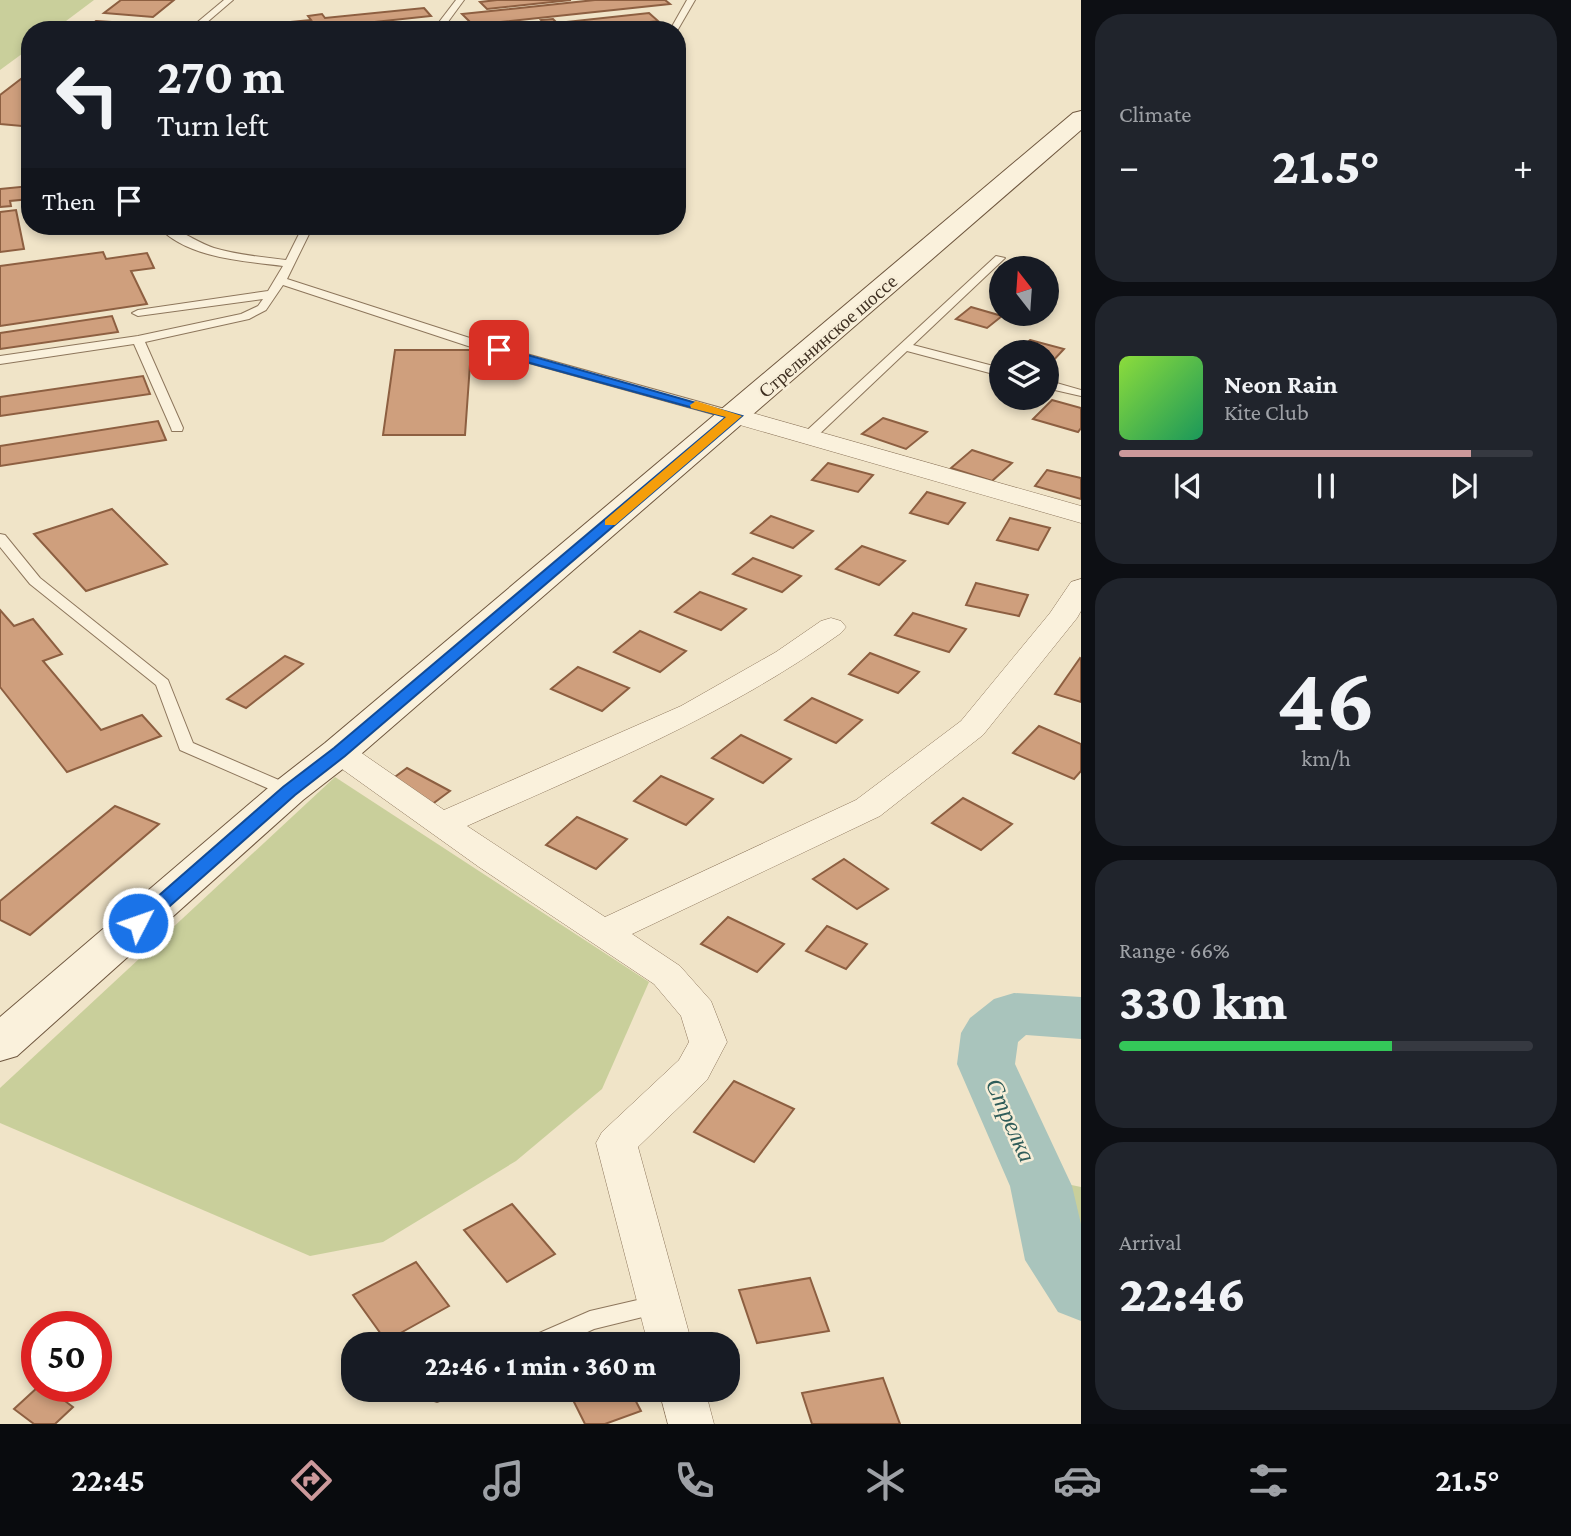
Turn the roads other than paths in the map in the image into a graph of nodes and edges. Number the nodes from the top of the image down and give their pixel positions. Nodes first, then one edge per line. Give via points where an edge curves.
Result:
1 (229, 0) edge
2 (460, 0) edge
3 (691, 0) edge
4 (203, 21) edge
5 (444, 21) edge
6 (679, 21) edge
7 (1081, 118) edge
8 (174, 235) edge
9 (304, 235) edge
10 (289, 264) junction
11 (989, 268) edge
12 (281, 281) junction
13 (271, 294) junction
14 (138, 313) dead end
15 (138, 340) junction
16 (903, 346) junction
17 (0, 360) edge
18 (989, 369) edge
19 (1059, 388) edge
20 (1079, 393) dead end
21 (736, 416) junction
22 (177, 428) dead end
23 (808, 437) junction
24 (1081, 515) edge
25 (0, 538) edge
26 (1081, 587) edge
27 (831, 627) dead end
28 (340, 752) junction
29 (289, 791) junction
30 (442, 824) junction
31 (603, 933) junction
32 (0, 1044) edge
33 (659, 1304) junction
34 (564, 1332) edge
35 (667, 1332) edge
36 (685, 1402) edge
37 (691, 1424) edge

1 - 4 lane
2 - 5 lane
3 - 6 lane
7 - 21 main road, Стрельнинское шоссе
8 - 10 lane via 211,253
9 - 10 lane
10 - 12 lane
11 - 16 lane
12 - 13 lane
12 - 21 lane via 472,343
13 - 14 lane
13 - 15 lane via 262,308 245,317
15 - 17 lane
15 - 22 lane
16 - 18 lane
16 - 23 lane
19 - 20 lane
21 - 23 street
21 - 28 main road, Стрельнинское шоссе
23 - 24 street
25 - 29 lane via 34,580 163,683 186,746
26 - 31 street via 1062,618 972,728 868,808
27 - 30 street via 802,649 685,715
28 - 29 main road, Стрельнинское шоссе
28 - 30 street
29 - 32 main road, Стрельнинское шоссе
30 - 31 street
31 - 33 street via 667,975 698,1011 708,1042 693,1070 616,1143
33 - 34 lane via 590,1320
33 - 35 street
36 - 37 street

